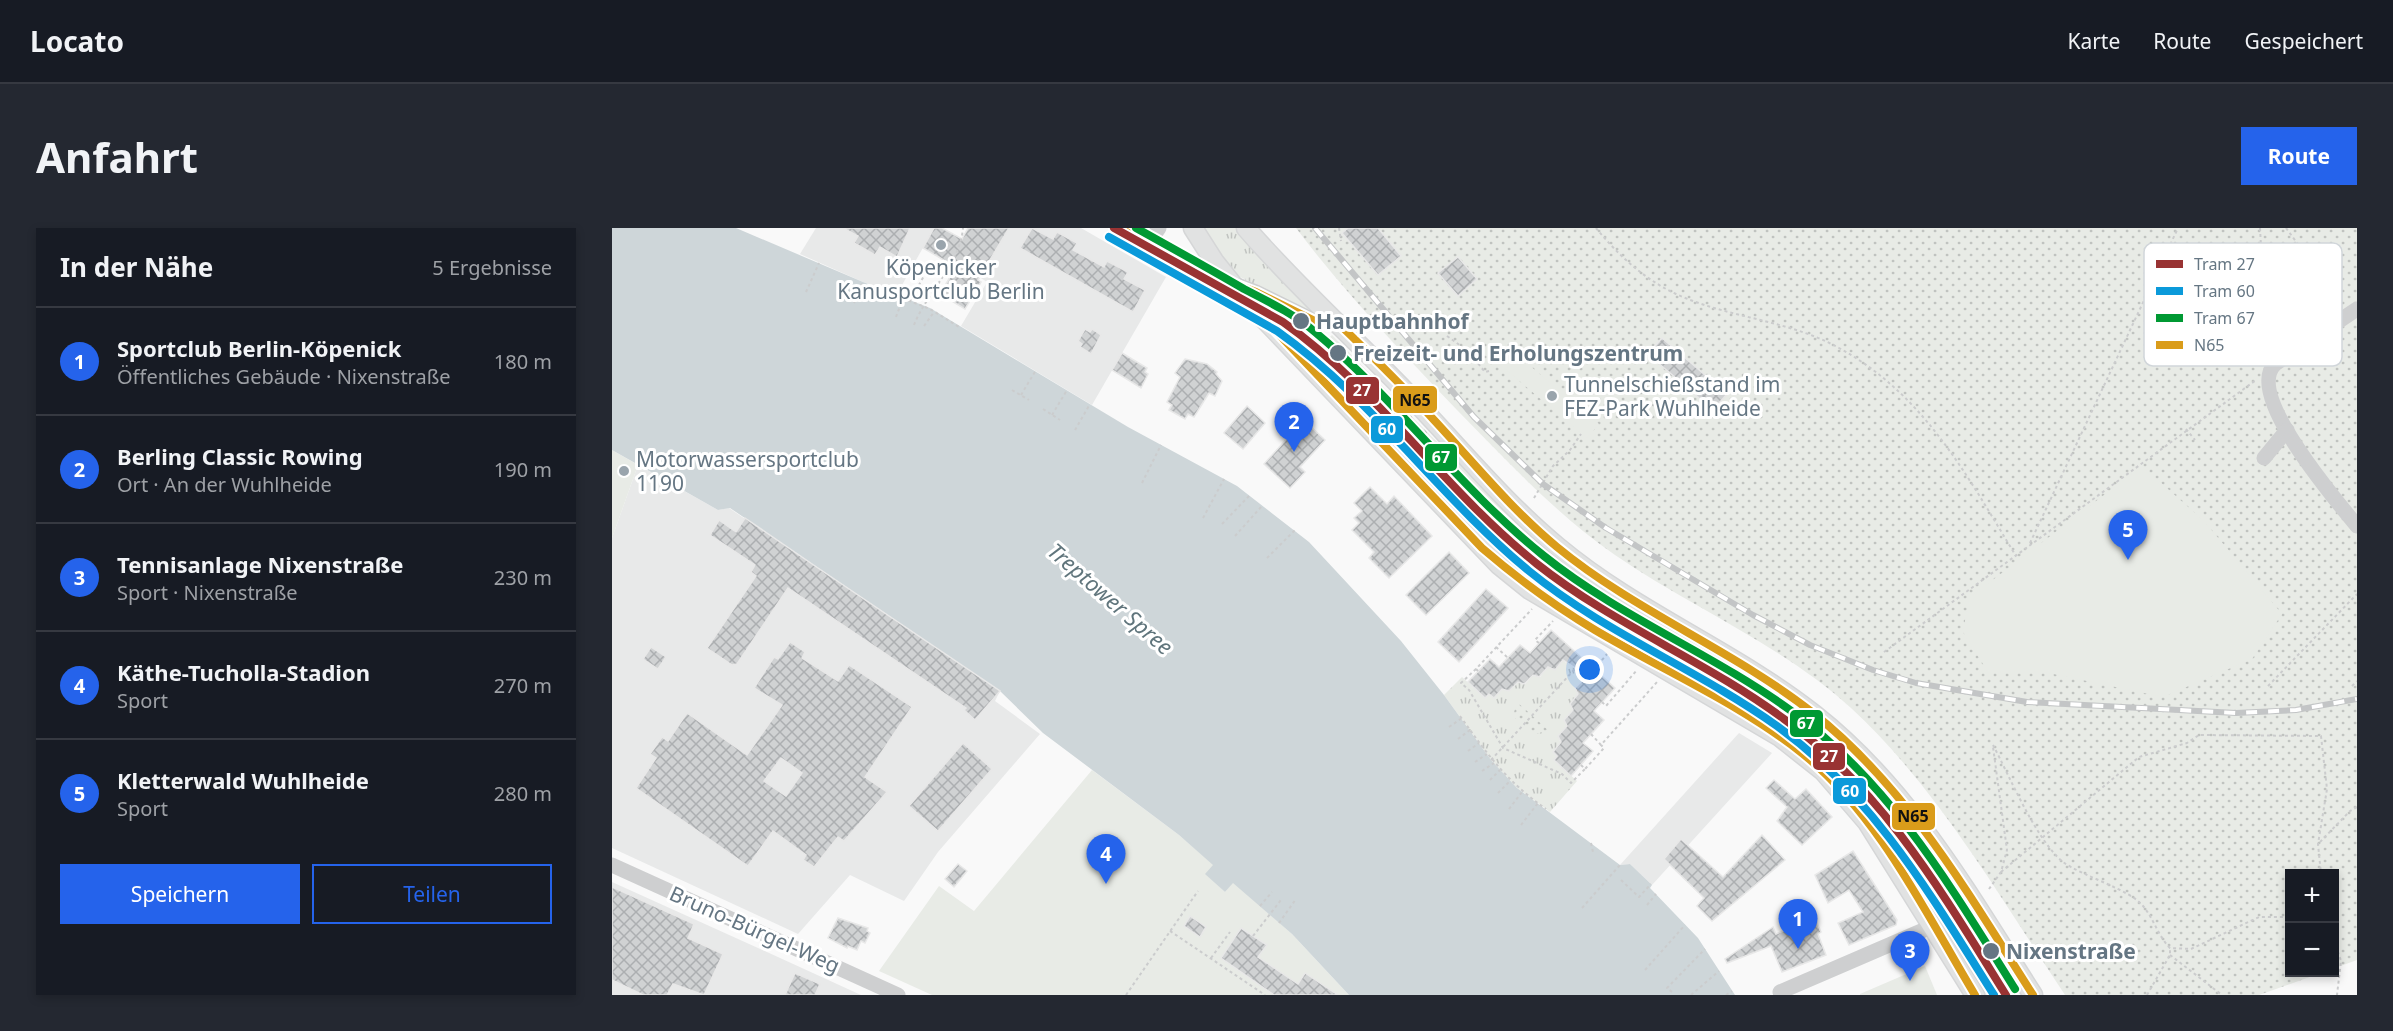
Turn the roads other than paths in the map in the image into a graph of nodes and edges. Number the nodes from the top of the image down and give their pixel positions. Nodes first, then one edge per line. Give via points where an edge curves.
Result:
1 (1119, 228) edge
2 (1159, 228) edge
3 (1193, 228) edge
4 (1246, 228) edge
5 (1148, 244) junction
6 (1231, 283) junction
7 (2355, 314) edge
8 (1337, 322) junction
9 (2342, 322) edge
10 (2276, 366) edge
11 (2286, 430) junction
12 (2264, 458) dead end
13 (2357, 526) edge
14 (612, 864) edge
15 (1933, 926) junction
16 (1780, 992) dead end
17 (898, 995) edge
18 (1975, 995) edge
19 (2033, 995) edge

1 - 5 street
2 - 5 street
3 - 6 main road
4 - 8 main road
5 - 6 street
6 - 8 street via 1317,322
6 - 15 main road via 1467,534 1520,583 1773,732 1823,771 1867,822
7 - 9 street
8 - 19 main road via 1513,507 1559,548 1624,595 1782,691 1860,755 1891,786 1939,849
10 - 11 street via 2268,372 2268,391
11 - 12 street
11 - 13 street
14 - 17 street, Bruno-Bürgel-Weg
15 - 16 street
15 - 18 main road

